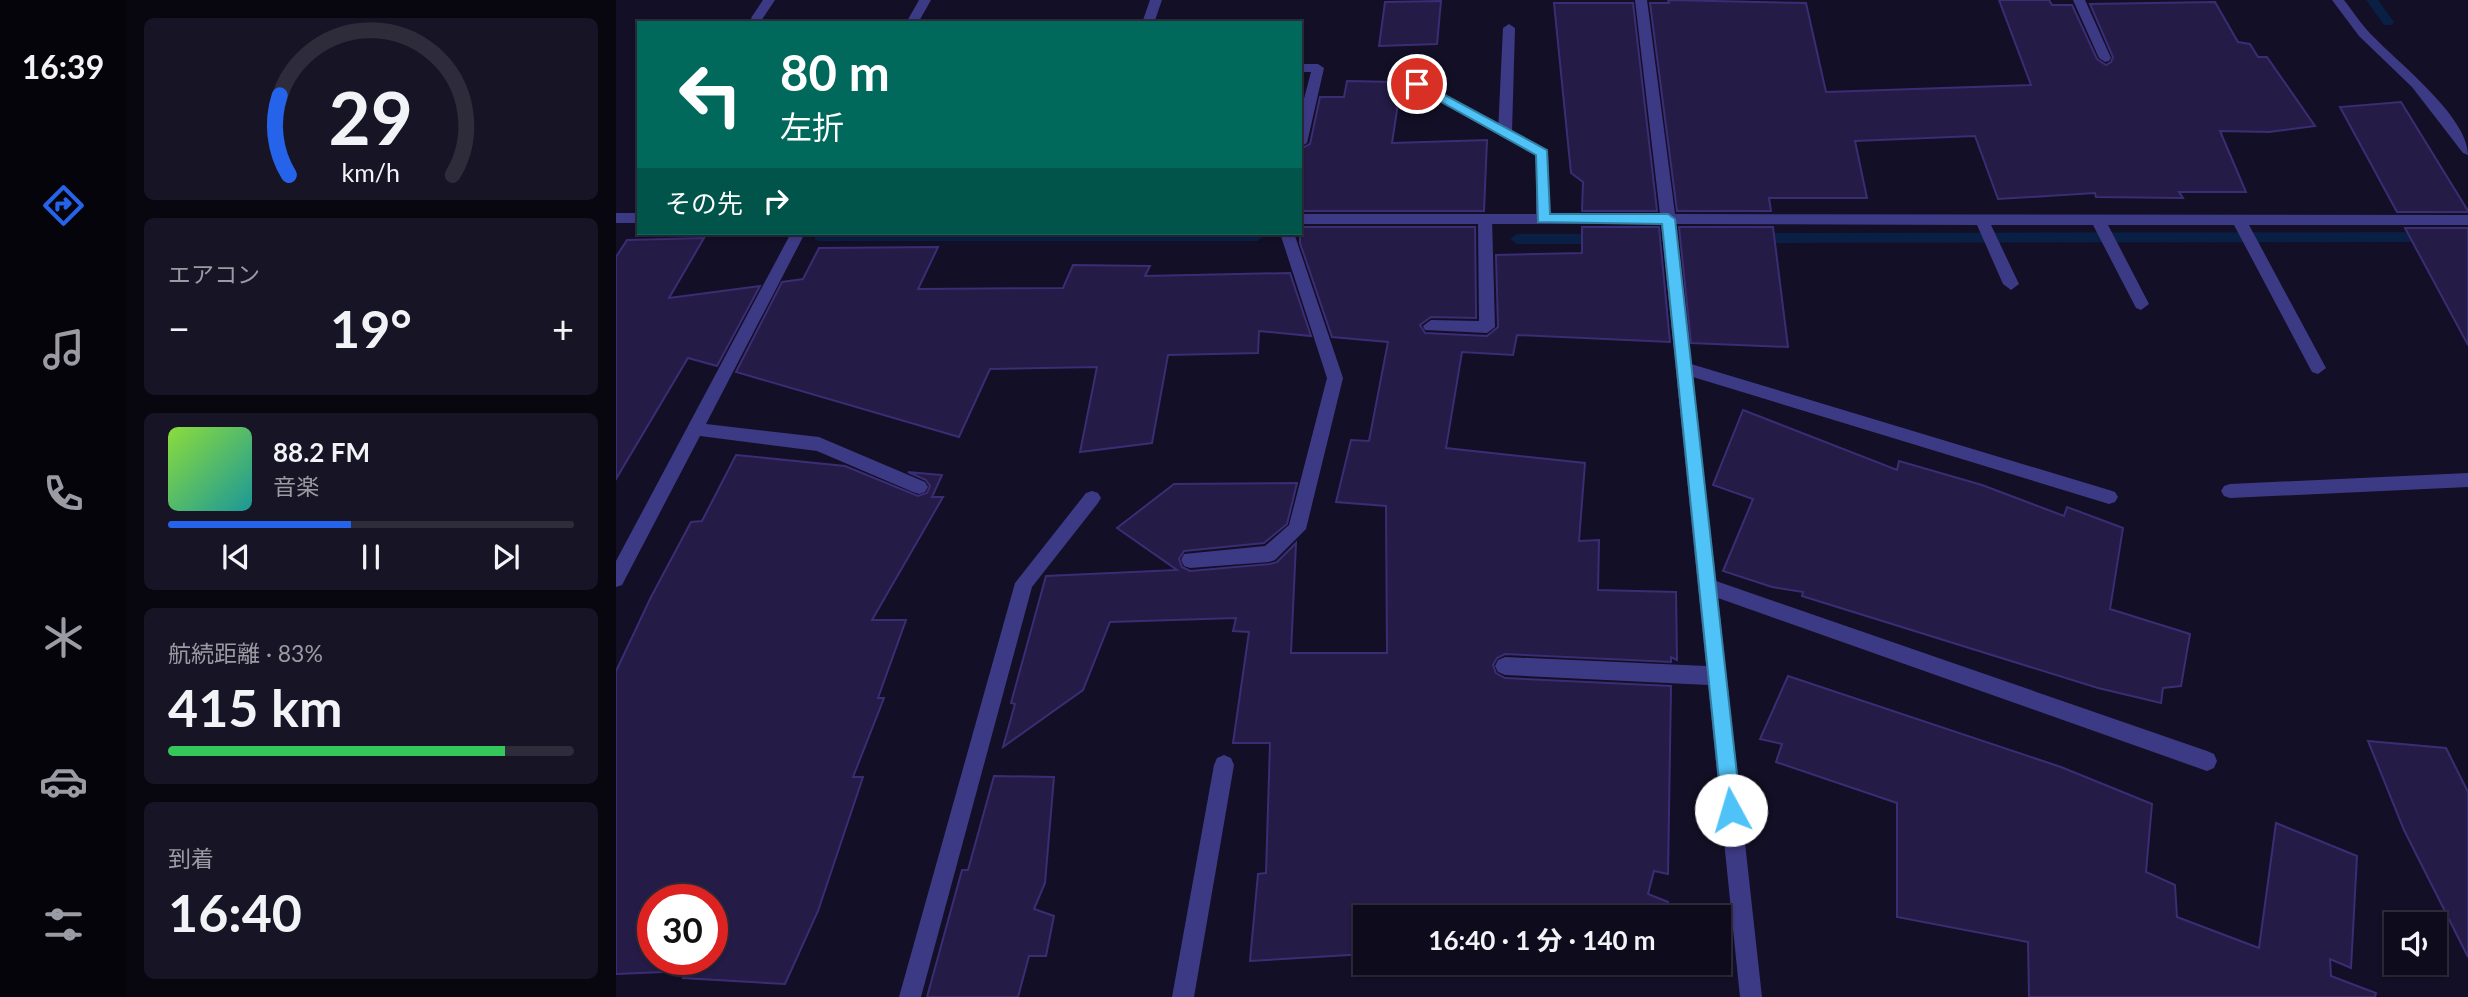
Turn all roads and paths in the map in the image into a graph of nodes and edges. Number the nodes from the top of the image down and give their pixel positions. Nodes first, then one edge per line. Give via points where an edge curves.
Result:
1 (769, 0) edge
2 (925, 0) edge
3 (1156, 0) edge
4 (1642, 0) edge
5 (2079, 0) edge
6 (2338, 0) edge
7 (757, 18) dead end
8 (913, 21) edge
9 (1149, 21) edge
10 (1509, 29) dead end
11 (2105, 58) dead end
12 (1302, 68) edge
13 (1395, 72) dead end
14 (1505, 132) junction
15 (1302, 136) edge
16 (2468, 150) edge
17 (616, 218) edge
18 (637, 218) edge
19 (1302, 219) edge
20 (1485, 219) junction
21 (1543, 219) junction
22 (1668, 219) junction
23 (1982, 220) junction
24 (2098, 220) junction
25 (2239, 220) junction
26 (2468, 220) edge
27 (797, 235) edge
28 (1288, 235) edge
29 (2011, 284) dead end
30 (2141, 304) dead end
31 (1430, 326) dead end
32 (1684, 368) junction
33 (2318, 368) dead end
34 (695, 429) junction
35 (2468, 480) edge
36 (919, 487) dead end
37 (2230, 491) dead end
38 (2109, 497) dead end
39 (1092, 498) dead end
40 (1190, 560) dead end
41 (616, 579) edge
42 (1707, 586) junction
43 (1505, 666) dead end
44 (1717, 676) junction
45 (2207, 761) dead end
46 (1224, 765) dead end
47 (910, 997) edge
48 (1183, 997) edge
49 (1751, 997) edge

1 - 7 street
2 - 8 street
3 - 9 street
4 - 22 street
5 - 11 street
6 - 16 street via 2363,33 2417,84
10 - 14 street
12 - 15 street via 1318,68
13 - 14 street
14 - 21 street via 1543,153
17 - 18 street
19 - 20 street
20 - 21 street
20 - 31 street via 1487,327
21 - 22 street
22 - 23 street
22 - 32 street
23 - 24 street
23 - 29 street
24 - 25 street
24 - 30 street
25 - 26 street
25 - 33 street
27 - 34 street
28 - 40 street via 1335,378 1297,529 1269,554
32 - 38 street
32 - 42 street
34 - 36 street via 819,444
34 - 41 street
35 - 37 street
39 - 47 street via 1024,583
42 - 44 street
42 - 45 street
43 - 44 street
44 - 49 street
46 - 48 street

